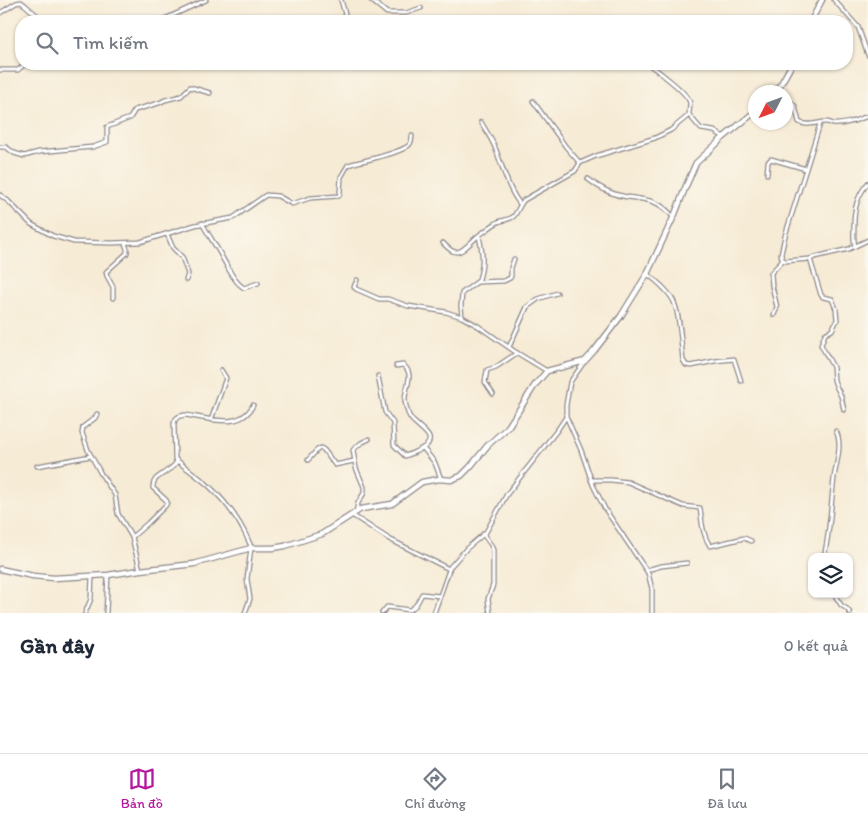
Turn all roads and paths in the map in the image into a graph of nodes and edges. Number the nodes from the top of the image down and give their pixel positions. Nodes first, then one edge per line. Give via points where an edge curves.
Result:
1 (206, 0) edge
2 (341, 0) edge
3 (371, 0) edge
4 (822, 0) edge
5 (834, 0) edge
6 (421, 8) dead end
7 (0, 13) edge
8 (37, 15) edge
9 (174, 15) edge
10 (345, 15) edge
11 (814, 15) edge
12 (847, 15) edge
13 (853, 21) edge
14 (868, 55) edge
15 (0, 70) edge
16 (15, 70) edge
17 (656, 70) edge
18 (789, 70) edge
19 (781, 85) edge
20 (210, 93) dead end
21 (533, 102) dead end
22 (793, 104) edge
23 (689, 116) junction
24 (868, 116) edge
25 (748, 117) edge
26 (481, 122) dead end
27 (820, 124) junction
28 (412, 136) dead end
29 (724, 137) junction
30 (0, 147) edge
31 (580, 163) junction
32 (806, 169) junction
33 (766, 174) dead end
34 (588, 178) dead end
35 (868, 183) edge
36 (0, 195) edge
37 (520, 204) junction
38 (674, 218) junction
39 (202, 223) junction
40 (166, 234) junction
41 (479, 236) junction
42 (868, 240) edge
43 (125, 243) junction
44 (443, 243) dead end
45 (855, 246) junction
46 (810, 259) junction
47 (514, 260) dead end
48 (783, 260) junction
49 (647, 274) junction
50 (186, 280) dead end
51 (357, 280) dead end
52 (478, 282) junction
53 (258, 283) dead end
54 (557, 293) dead end
55 (113, 298) dead end
56 (774, 314) dead end
57 (462, 317) junction
58 (509, 347) junction
59 (517, 353) junction
60 (585, 361) junction
61 (396, 366) dead end
62 (221, 370) dead end
63 (546, 371) junction
64 (378, 376) dead end
65 (741, 381) dead end
66 (493, 394) dead end
67 (254, 406) dead end
68 (844, 410) dead end
69 (97, 414) dead end
70 (566, 416) junction
71 (211, 420) junction
72 (836, 431) dead end
73 (369, 439) dead end
74 (423, 448) junction
75 (91, 456) junction
76 (308, 460) dead end
77 (177, 461) junction
78 (354, 461) junction
79 (37, 466) dead end
80 (441, 479) junction
81 (591, 480) junction
82 (354, 513) junction
83 (483, 534) junction
84 (132, 537) junction
85 (751, 541) dead end
86 (251, 548) junction
87 (825, 553) edge
88 (687, 563) dead end
89 (0, 569) edge
90 (449, 569) junction
91 (140, 570) junction
92 (647, 570) junction
93 (92, 576) junction
94 (108, 578) junction
95 (440, 596) junction
96 (836, 598) edge
97 (85, 613) edge
98 (106, 613) edge
99 (245, 613) edge
100 (382, 613) edge
101 (434, 613) edge
102 (490, 613) edge
103 (652, 613) edge
104 (850, 613) edge

1 - 9 street
2 - 10 street
3 - 6 street via 387,13 406,13
4 - 11 street
5 - 12 street
7 - 8 street via 21,2
13 - 14 street
15 - 16 street
17 - 23 street via 688,99
18 - 19 street
20 - 30 street via 190,87 181,96 136,110 130,118 107,126 107,142 93,147 24,156
21 - 31 street
22 - 27 street via 800,123
23 - 29 street via 701,130 714,131
23 - 31 street via 655,138
24 - 27 street via 852,122
25 - 29 street
26 - 37 street
27 - 32 street
28 - 39 street via 405,148 348,165 341,177 339,196 310,198 292,204 278,196 266,195 233,218
29 - 38 street via 696,163
31 - 37 street via 573,173
32 - 33 street via 771,159
32 - 48 street via 785,236
34 - 38 street via 603,189 659,204
35 - 45 street via 855,209
36 - 43 street via 31,224 53,236 74,242
37 - 41 street via 511,218 500,221
38 - 49 street
39 - 40 street
39 - 53 street via 241,286
40 - 43 street
40 - 50 street via 182,257 188,274
41 - 44 street via 457,252
41 - 52 street via 483,262
42 - 45 street
43 - 55 street via 127,253 106,272 113,287
45 - 46 street
46 - 48 street
46 - 68 street via 821,295 832,298 836,309 838,320 820,345 833,367
47 - 52 street via 510,278
48 - 56 street via 772,273 777,307
49 - 60 street via 621,316
49 - 65 street via 673,301 686,365 734,359
51 - 57 street via 356,289 378,299
52 - 57 street via 462,294
54 - 58 street via 538,299 527,307
57 - 58 street
58 - 59 street
59 - 63 street
59 - 66 street via 487,370 485,382
60 - 63 street
60 - 70 street via 570,382
61 - 74 street via 403,365 408,370 406,404 410,418 429,436 428,446
62 - 71 street via 226,378
63 - 80 street via 508,427 465,473 452,480
64 - 74 street via 385,412 393,423 394,445 405,456
67 - 71 street via 243,418
69 - 75 street via 82,430
70 - 81 street
70 - 83 street via 507,494
71 - 77 street via 186,415 177,418 174,424
72 - 87 street via 839,443
73 - 78 street via 353,450
74 - 80 street via 435,463
75 - 79 street
75 - 84 street via 115,495 118,514
76 - 78 street via 321,448 335,465
77 - 84 street via 153,484 153,488 166,500 166,505
77 - 86 street via 209,486 226,505
78 - 82 street via 365,490
80 - 82 street via 418,485 392,504
81 - 85 street via 628,482 683,506 700,508 702,526 710,546 744,538
81 - 92 street via 610,517
82 - 86 street via 320,535 285,546
82 - 90 street via 389,539
83 - 90 street
83 - 102 street via 493,550 493,584 488,599
84 - 91 street
86 - 91 street via 194,564
86 - 99 street via 247,579 250,599
88 - 92 street
89 - 93 street via 54,578
90 - 95 street
91 - 94 street
92 - 103 street via 652,589
93 - 94 street
93 - 97 street via 91,599
94 - 98 street
95 - 100 street via 422,594 410,610 387,607
95 - 101 street
96 - 104 street

